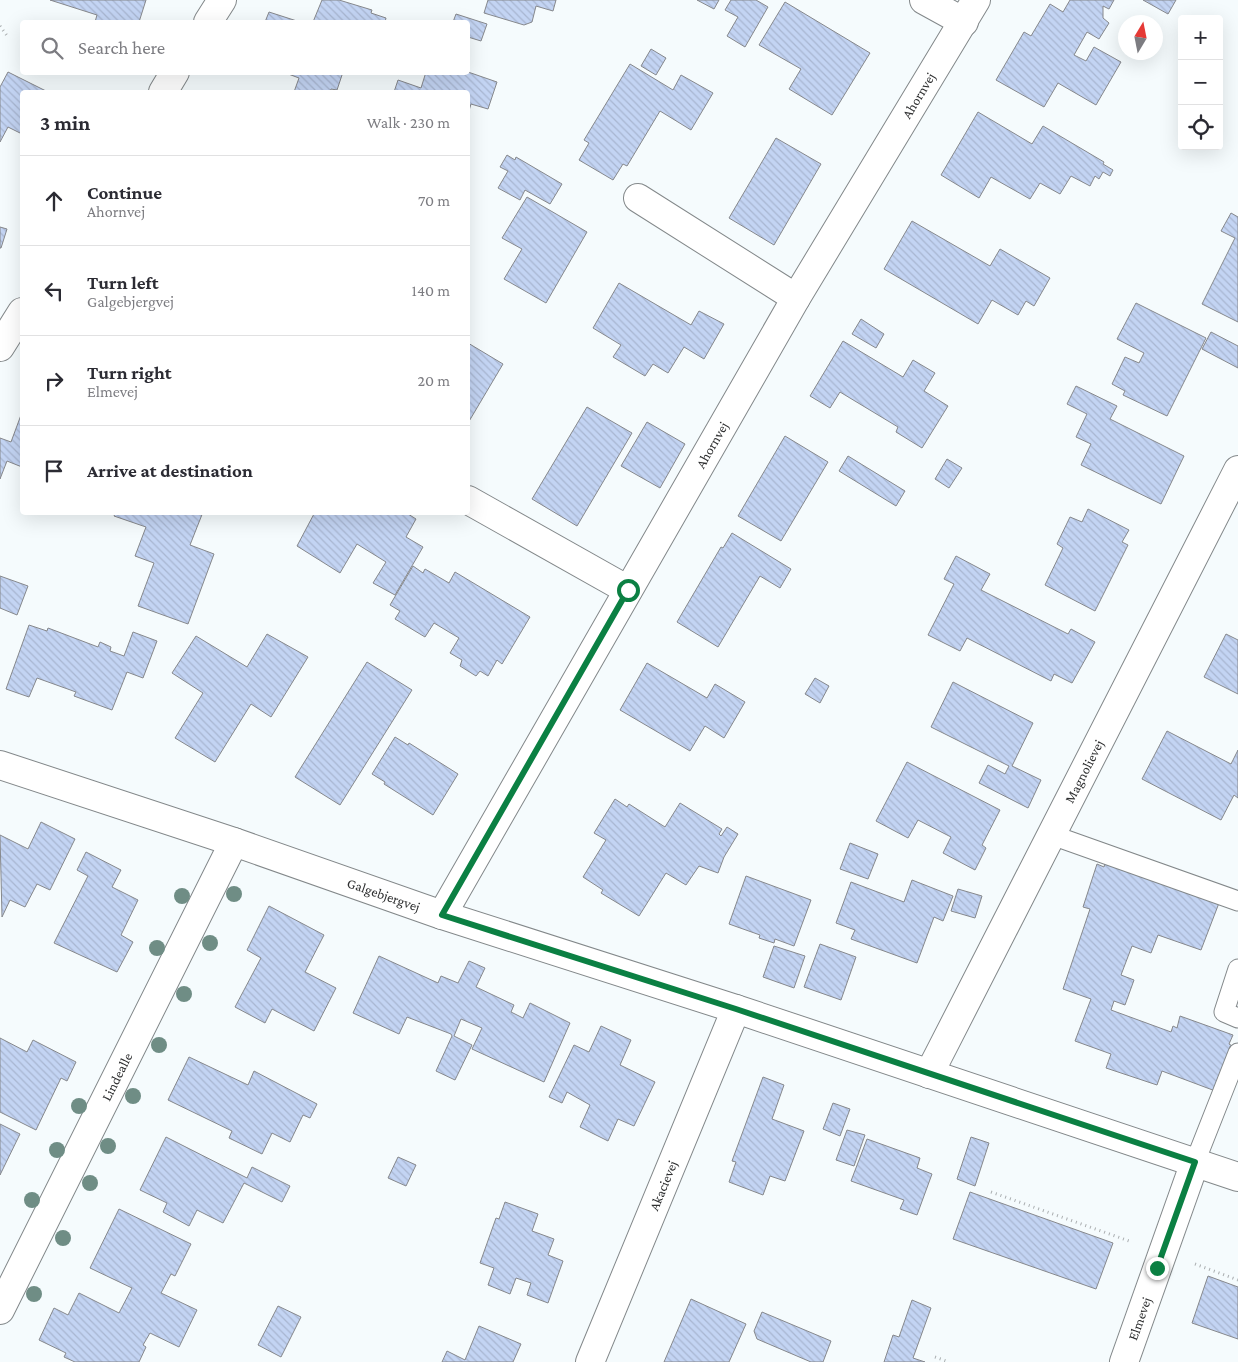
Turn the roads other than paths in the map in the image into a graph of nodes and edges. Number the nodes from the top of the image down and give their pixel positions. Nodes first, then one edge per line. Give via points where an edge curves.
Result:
1 (222, 0) edge
2 (924, 0) edge
3 (970, 11) edge
4 (209, 20) edge
5 (174, 75) edge
6 (164, 90) edge
7 (638, 198) dead end
8 (796, 298) junction
9 (20, 315) edge
10 (0, 347) edge
11 (1238, 470) edge
12 (470, 501) edge
13 (628, 590) junction
14 (0, 765) edge
15 (1052, 835) junction
16 (234, 842) junction
17 (1238, 901) edge
18 (442, 915) junction
19 (1238, 969) edge
20 (736, 1009) junction
21 (1238, 1018) edge
22 (1238, 1052) edge
23 (930, 1074) junction
24 (1195, 1162) junction
25 (1238, 1177) edge
26 (0, 1310) edge
27 (590, 1362) edge
28 (1124, 1362) edge

1 - 4 street
2 - 3 street, Ahornvej
3 - 8 street, Ahornvej
5 - 6 street
7 - 8 street
8 - 13 street, Ahornvej
9 - 10 street
11 - 15 street, Magnolievej
12 - 13 street
13 - 18 street, Ahornvej
14 - 16 street, Galgebjergvej
15 - 17 lane
15 - 23 street, Magnolievej
16 - 18 street, Galgebjergvej
16 - 26 street, Lindealle
18 - 20 street, Galgebjergvej
19 - 21 lane via 1224,1012
20 - 23 street, Galgebjergvej
20 - 27 street, Akacievej
22 - 24 lane
23 - 24 street, Galgebjergvej
24 - 25 street, Galgebjergvej
24 - 28 street, Elmevej

